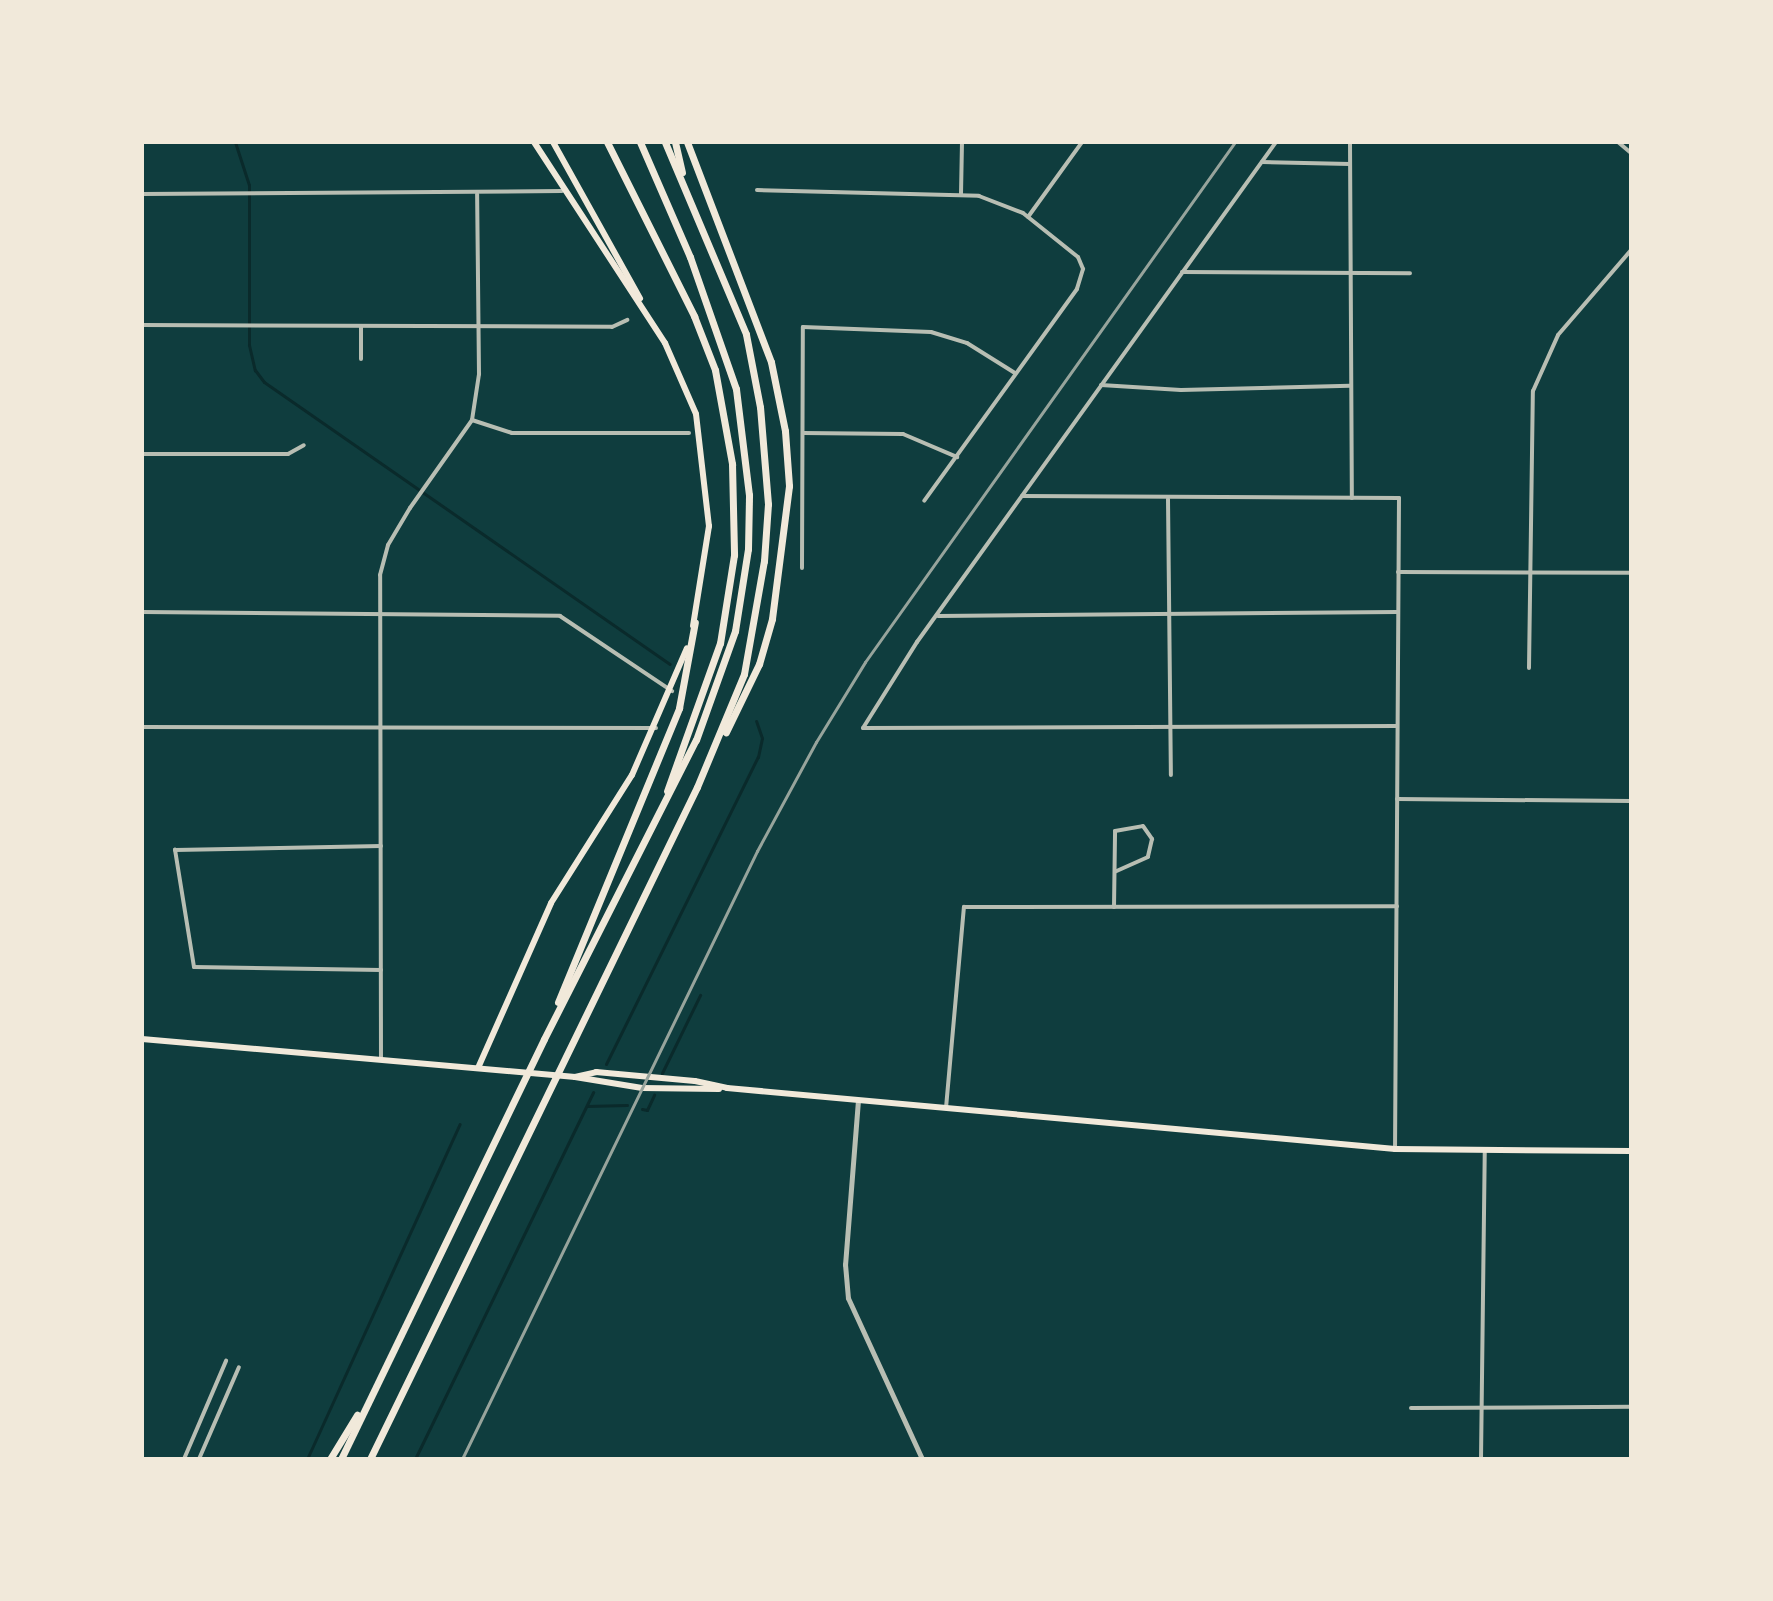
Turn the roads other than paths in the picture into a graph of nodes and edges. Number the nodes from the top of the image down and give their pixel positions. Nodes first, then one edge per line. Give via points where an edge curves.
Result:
1 (534, 142) edge
2 (553, 142) edge
3 (607, 142) edge
4 (640, 142) edge
5 (665, 142) edge
6 (675, 142) edge
7 (687, 142) edge
8 (962, 142) edge
9 (1082, 142) edge
10 (1276, 142) edge
11 (1350, 142) edge
12 (1618, 142) edge
13 (1631, 153) edge
14 (1262, 162) junction
15 (1350, 164) junction
16 (757, 190) dead end
17 (562, 191) junction
18 (142, 194) edge
19 (477, 194) junction
20 (688, 194) junction
21 (961, 194) junction
22 (1028, 217) junction
23 (1631, 250) edge
24 (1182, 272) junction
25 (1351, 273) junction
26 (1410, 273) dead end
27 (644, 309) junction
28 (627, 320) dead end
29 (142, 325) edge
30 (361, 326) junction
31 (478, 326) junction
32 (361, 359) dead end
33 (1015, 373) junction
34 (1101, 385) junction
35 (1351, 386) junction
36 (472, 420) junction
37 (689, 433) dead end
38 (803, 433) junction
39 (304, 445) dead end
40 (142, 454) edge
41 (957, 457) junction
42 (1022, 496) junction
43 (1352, 498) junction
44 (1168, 499) junction
45 (924, 501) dead end
46 (802, 568) dead end
47 (1398, 572) junction
48 (1529, 572) junction
49 (1631, 573) edge
50 (142, 612) edge
51 (1398, 612) junction
52 (1169, 615) junction
53 (379, 616) junction
54 (938, 616) junction
55 (695, 622) junction
56 (1529, 668) dead end
57 (672, 691) junction
58 (381, 726) junction
59 (1397, 726) junction
60 (142, 727) edge
61 (1170, 727) junction
62 (656, 728) junction
63 (713, 752) junction
64 (1171, 775) dead end
65 (1397, 799) junction
66 (1631, 801) edge
67 (651, 834) junction
68 (381, 846) junction
69 (1116, 871) junction
70 (1397, 906) junction
71 (1114, 907) junction
72 (381, 970) junction
73 (142, 1039) edge
74 (544, 1039) junction
75 (381, 1060) junction
76 (478, 1068) junction
77 (858, 1100) junction
78 (946, 1108) junction
79 (1395, 1149) junction
80 (1485, 1150) junction
81 (1631, 1151) edge
82 (226, 1361) dead end
83 (239, 1367) dead end
84 (376, 1386) junction
85 (1631, 1407) edge
86 (1411, 1408) dead end
87 (1481, 1408) junction
88 (184, 1459) edge
89 (199, 1459) edge
90 (330, 1459) edge
91 (341, 1459) edge
92 (370, 1459) edge
93 (922, 1459) edge
94 (1481, 1459) edge

1 - 17 main road
2 - 27 main road
3 - 67 highway via 710,356 733,476 734,555 720,643
4 - 67 highway via 718,328 736,389 749,495 743,584 724,669
5 - 20 highway
6 - 20 highway
7 - 63 highway via 759,325 785,431 789,486 784,551 759,664
8 - 21 street
9 - 22 street
10 - 14 street
11 - 15 street
12 - 13 street
14 - 15 street
14 - 24 street
15 - 25 street
16 - 21 street
17 - 19 street
17 - 27 main road
18 - 19 street
19 - 31 street
20 - 63 highway via 746,334 760,407 768,504 764,561 744,674
21 - 22 street via 994,200
22 - 33 street via 1072,250 1083,269 1077,289
23 - 48 street via 1549,348 1533,391
24 - 25 street
24 - 34 street
25 - 26 street
25 - 35 street
27 - 55 main road via 677,364 700,432 709,526
28 - 31 street via 612,327
29 - 30 street
30 - 31 street
30 - 32 street
31 - 36 street via 479,374
33 - 38 street via 967,343 931,332 803,327
33 - 41 street
34 - 35 street via 1181,390
34 - 42 street
35 - 43 street
36 - 37 street via 512,433
36 - 53 street via 410,508 382,562
38 - 41 street via 903,434
38 - 46 street
39 - 40 street via 288,454
41 - 45 street
42 - 44 street
42 - 54 street
43 - 44 street
43 - 47 street via 1399,498
44 - 52 street
47 - 48 street
47 - 51 street
48 - 49 street
48 - 56 street
50 - 53 street
51 - 52 street
51 - 59 street
52 - 54 street
52 - 61 street
53 - 57 street via 560,616
53 - 58 street
54 - 61 street via 863,728
55 - 57 main road
55 - 74 highway via 688,675 660,762
57 - 62 main road
58 - 60 street
58 - 62 street
58 - 68 street
59 - 61 street
59 - 65 street
61 - 64 street
62 - 76 main road via 632,775 566,874
63 - 92 highway
65 - 66 street
65 - 70 street
67 - 74 highway
68 - 72 street
68 - 72 street via 175,850 194,967
69 - 69 street via 1115,831 1143,826 1152,839 1148,857
69 - 71 street
70 - 71 street
70 - 79 street
71 - 78 street via 964,907
72 - 75 street
73 - 75 main road
74 - 84 highway
75 - 76 main road
76 - 77 main road via 575,1077 596,1072
77 - 78 main road
77 - 93 street via 846,1255 848,1298
78 - 79 main road
79 - 80 main road
80 - 81 main road
80 - 87 street
82 - 88 street
83 - 89 street
84 - 90 highway
84 - 91 highway
85 - 87 street
86 - 87 street
87 - 94 street

